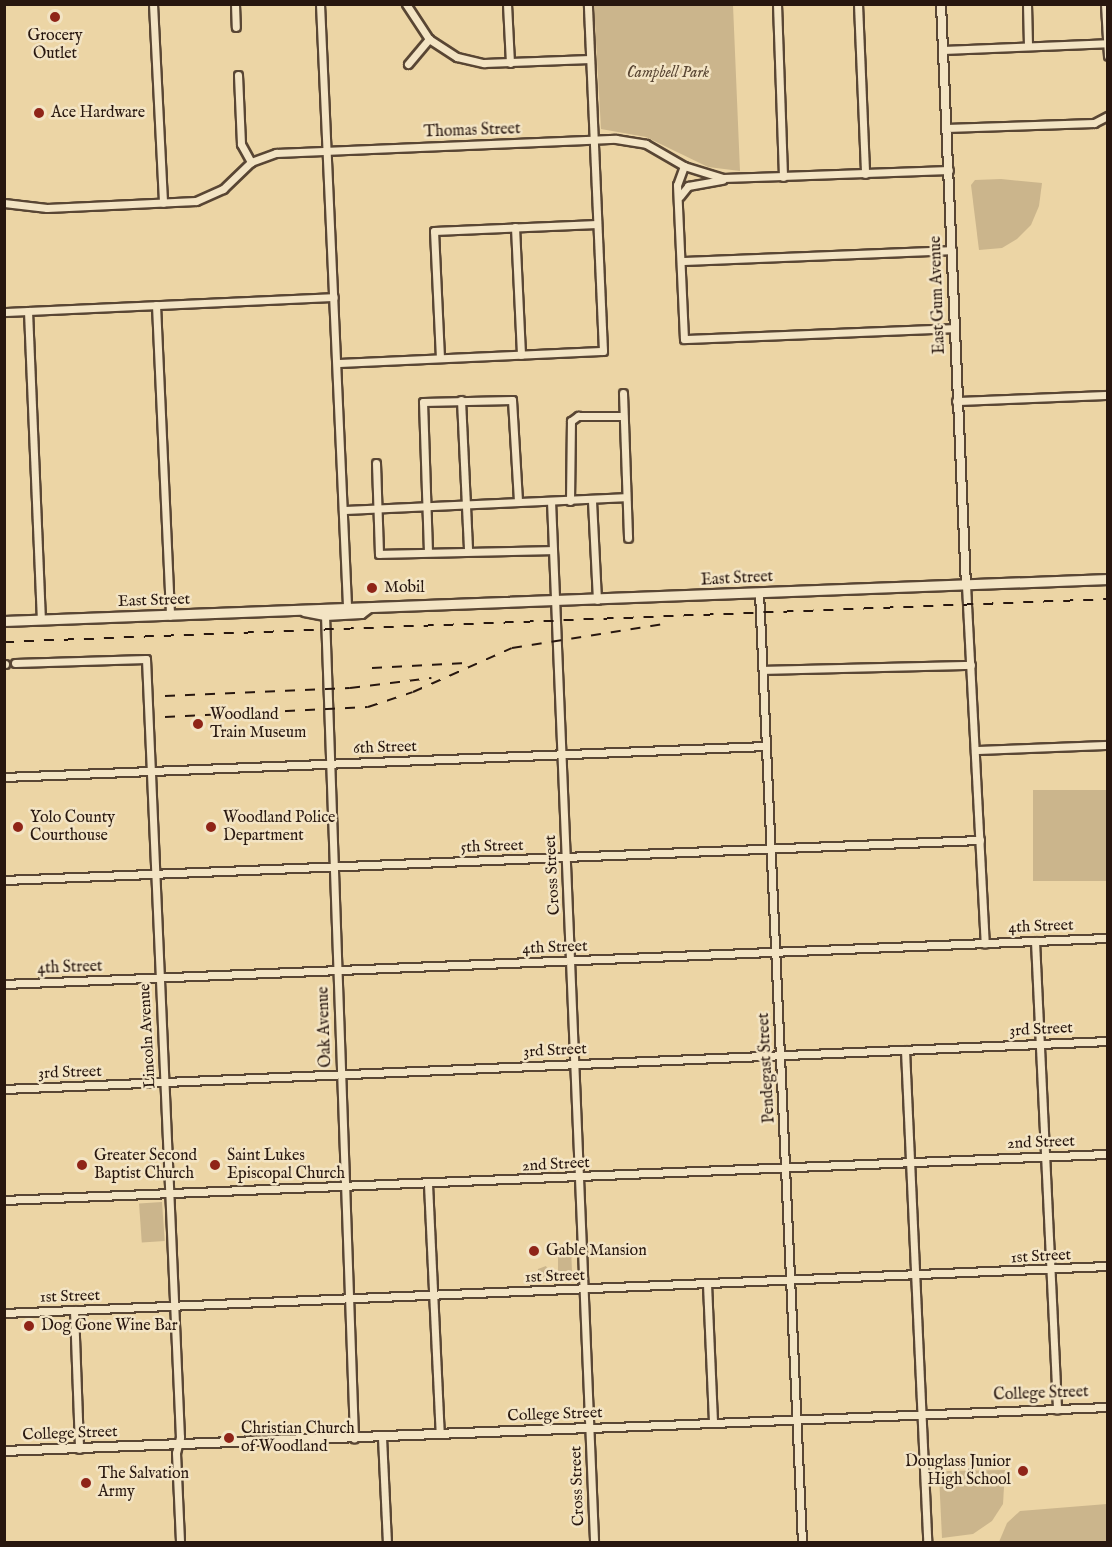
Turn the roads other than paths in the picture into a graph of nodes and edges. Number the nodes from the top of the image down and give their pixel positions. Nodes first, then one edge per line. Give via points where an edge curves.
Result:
1 (153, 4) edge
2 (235, 4) edge
3 (321, 4) edge
4 (406, 4) edge
5 (507, 4) edge
6 (588, 4) edge
7 (777, 4) edge
8 (858, 4) edge
9 (941, 4) edge
10 (1027, 4) edge
11 (1105, 4) edge
12 (236, 27) dead end
13 (429, 39) junction
14 (1107, 43) edge
15 (1028, 46) junction
16 (943, 50) junction
17 (1107, 56) edge
18 (590, 59) junction
19 (510, 63) junction
20 (408, 64) dead end
21 (238, 75) dead end
22 (1107, 116) edge
23 (946, 128) junction
24 (594, 140) junction
25 (327, 150) junction
26 (251, 162) junction
27 (684, 166) junction
28 (949, 170) junction
29 (865, 174) junction
30 (783, 177) junction
31 (729, 179) junction
32 (678, 202) junction
33 (4, 203) edge
34 (163, 203) junction
35 (597, 224) junction
36 (515, 227) junction
37 (952, 250) junction
38 (681, 261) junction
39 (334, 297) junction
40 (156, 305) junction
41 (28, 310) junction
42 (4, 312) edge
43 (954, 328) junction
44 (521, 355) junction
45 (440, 358) junction
46 (337, 363) junction
47 (623, 393) dead end
48 (1107, 395) edge
49 (461, 400) junction
50 (956, 402) junction
51 (623, 416) junction
52 (376, 463) dead end
53 (626, 497) junction
54 (551, 501) junction
55 (570, 501) junction
56 (592, 501) junction
57 (518, 502) junction
58 (466, 504) junction
59 (427, 505) junction
60 (343, 510) junction
61 (378, 510) junction
62 (628, 538) dead end
63 (468, 550) junction
64 (554, 550) junction
65 (428, 552) junction
66 (1107, 579) edge
67 (966, 585) junction
68 (759, 592) junction
69 (597, 600) junction
70 (555, 602) junction
71 (347, 605) junction
72 (368, 608) junction
73 (304, 611) junction
74 (325, 615) junction
75 (170, 616) junction
76 (41, 620) junction
77 (4, 621) edge
78 (15, 663) dead end
79 (971, 665) junction
80 (763, 670) junction
81 (1107, 745) edge
82 (766, 746) junction
83 (975, 750) junction
84 (562, 754) junction
85 (331, 764) junction
86 (149, 772) junction
87 (4, 777) edge
88 (980, 840) junction
89 (771, 850) junction
90 (566, 857) junction
91 (334, 867) junction
92 (154, 874) junction
93 (4, 880) edge
94 (1107, 938) edge
95 (1035, 941) junction
96 (985, 943) junction
97 (776, 952) junction
98 (571, 961) junction
99 (337, 970) junction
100 (159, 977) junction
101 (4, 984) edge
102 (1107, 1041) edge
103 (1040, 1044) junction
104 (905, 1050) junction
105 (780, 1055) junction
106 (575, 1064) junction
107 (340, 1074) junction
108 (163, 1082) junction
109 (4, 1089) edge
110 (1107, 1154) edge
111 (1046, 1155) junction
112 (910, 1164) junction
113 (785, 1168) junction
114 (579, 1178) junction
115 (428, 1184) junction
116 (343, 1188) junction
117 (169, 1195) junction
118 (4, 1200) edge
119 (1107, 1266) edge
120 (1050, 1270) junction
121 (915, 1276) junction
122 (790, 1281) junction
123 (707, 1284) junction
124 (583, 1289) junction
125 (433, 1295) junction
126 (348, 1299) junction
127 (174, 1306) junction
128 (74, 1310) junction
129 (4, 1313) edge
130 (1107, 1407) edge
131 (1057, 1409) junction
132 (921, 1415) junction
133 (796, 1419) junction
134 (713, 1423) junction
135 (589, 1428) junction
136 (440, 1434) junction
137 (382, 1437) junction
138 (354, 1438) junction
139 (178, 1445) junction
140 (79, 1449) junction
141 (4, 1451) edge
142 (180, 1542) edge
143 (387, 1542) edge
144 (594, 1542) edge
145 (802, 1542) edge
146 (927, 1542) edge

1 - 34 street
2 - 12 street
3 - 25 street
4 - 13 street
5 - 19 street
6 - 18 street
7 - 30 street
8 - 29 street
9 - 16 street, East Gum Avenue
10 - 15 street
11 - 14 street
13 - 19 street via 457,57
13 - 20 street
14 - 15 street
14 - 17 street
15 - 16 street
16 - 23 street, East Gum Avenue
18 - 19 street
18 - 24 street
21 - 26 street via 241,144
22 - 23 street via 1094,123
23 - 28 street, East Gum Avenue
24 - 25 street, Thomas Street
24 - 27 street, Thomas Street via 636,141
24 - 35 street
25 - 26 street, Thomas Street via 276,153
25 - 39 street
26 - 34 street, Thomas Street via 223,189 206,198
27 - 31 street, Thomas Street
27 - 32 street via 677,185
28 - 29 street, Thomas Street
28 - 37 street, East Gum Avenue
29 - 30 street, Thomas Street
30 - 31 street, Thomas Street
31 - 32 street via 688,186
32 - 38 street
33 - 34 street, Thomas Street via 47,208
35 - 36 street
35 - 44 street via 603,351
36 - 44 street
36 - 45 street via 435,231
37 - 38 street
37 - 43 street, East Gum Avenue
38 - 43 street via 684,339
39 - 40 street
39 - 46 street
40 - 41 street
40 - 75 street
41 - 42 street
41 - 76 street
43 - 50 street, East Gum Avenue
44 - 45 street
45 - 46 street
46 - 60 street
47 - 51 street
48 - 50 street
49 - 57 street via 514,402
49 - 58 street
49 - 59 street via 423,402
50 - 67 street, East Gum Avenue
51 - 53 street
51 - 55 street via 578,417 571,421
52 - 61 street
53 - 56 street
53 - 62 street
54 - 55 street
54 - 57 street
54 - 64 street, Cross Street
55 - 56 street
56 - 69 street
57 - 58 street
58 - 59 street
58 - 63 street
59 - 61 street
59 - 65 street
60 - 61 street
60 - 71 street
61 - 65 street via 379,554
63 - 64 street via 476,554
63 - 65 street
64 - 70 street, Cross Street
66 - 67 main road, East Street
67 - 68 main road, East Street
67 - 79 street
68 - 69 main road, East Street
68 - 80 street, Pendegast Street
69 - 70 main road, East Street
70 - 72 main road, East Street
70 - 84 street, Cross Street
71 - 72 main road, East Street
71 - 73 main road, East Street via 311,606
72 - 74 main road, East Street via 361,613
73 - 74 main road, East Street
73 - 75 main road, East Street
74 - 85 street, Oak Avenue
75 - 76 main road, East Street
76 - 77 main road, East Street
78 - 86 street, Lincoln Avenue via 146,659
79 - 80 street
79 - 83 street
80 - 82 street, Pendegast Street
81 - 83 street
82 - 84 street, 6th Street
82 - 89 street, Pendegast Street
83 - 88 street
84 - 85 street, 6th Street
84 - 90 street, Cross Street
85 - 86 street, 6th Street
85 - 91 street, Oak Avenue
86 - 87 street, 6th Street
86 - 92 street, Lincoln Avenue
88 - 89 street, 5th Street
88 - 96 street
89 - 90 street, 5th Street
89 - 97 street, Pendegast Street
90 - 91 street, 5th Street
90 - 98 street, Cross Street
91 - 92 street, 5th Street
91 - 99 street, Oak Avenue
92 - 93 street, 5th Street
92 - 100 street, Lincoln Avenue
94 - 95 street, 4th Street
95 - 96 street, 4th Street
95 - 103 street
96 - 97 street, 4th Street
97 - 98 street, 4th Street
97 - 105 street, Pendegast Street
98 - 99 street, 4th Street
98 - 106 street, Cross Street
99 - 100 street, 4th Street
99 - 107 street, Oak Avenue
100 - 101 street, 4th Street
100 - 108 street, Lincoln Avenue
102 - 103 street, 3rd Street
103 - 104 street, 3rd Street
103 - 111 street
104 - 105 street, 3rd Street
104 - 112 street
105 - 106 street, 3rd Street
105 - 113 street, Pendegast Street
106 - 107 street, 3rd Street
106 - 114 street, Cross Street
107 - 108 street, 3rd Street
107 - 116 street, Oak Avenue
108 - 109 street, 3rd Street
108 - 117 street, Lincoln Avenue
110 - 111 street, 2nd Street
111 - 112 street, 2nd Street
111 - 120 street
112 - 113 street, 2nd Street
112 - 121 street
113 - 114 street, 2nd Street
113 - 122 street, Pendegast Street
114 - 115 street, 2nd Street
114 - 124 street, Cross Street
115 - 116 street, 2nd Street
115 - 125 street
116 - 117 street, 2nd Street
116 - 126 street, Oak Avenue
117 - 118 street, 2nd Street
117 - 127 street, Lincoln Avenue
119 - 120 street, 1st Street
120 - 121 street, 1st Street
120 - 131 street
121 - 122 street, 1st Street
121 - 132 street
122 - 123 street, 1st Street
122 - 133 street, Pendegast Street
123 - 124 street, 1st Street
123 - 134 street
124 - 125 street, 1st Street
124 - 135 street, Cross Street
125 - 126 street, 1st Street
125 - 136 street
126 - 127 street, 1st Street
126 - 138 street, Oak Avenue
127 - 128 street, 1st Street
127 - 139 street, Lincoln Avenue
128 - 129 street, 1st Street
128 - 140 street
130 - 131 street, College Street
131 - 132 street, College Street
132 - 133 street, College Street
132 - 146 street
133 - 134 street, College Street
133 - 145 street, Pendegast Street
134 - 135 street, College Street
135 - 136 street, College Street
135 - 144 street, Cross Street
136 - 137 street, College Street
137 - 138 street, College Street
137 - 143 street
138 - 139 street, College Street
139 - 140 street, College Street
139 - 142 street, Lincoln Avenue
140 - 141 street, College Street

